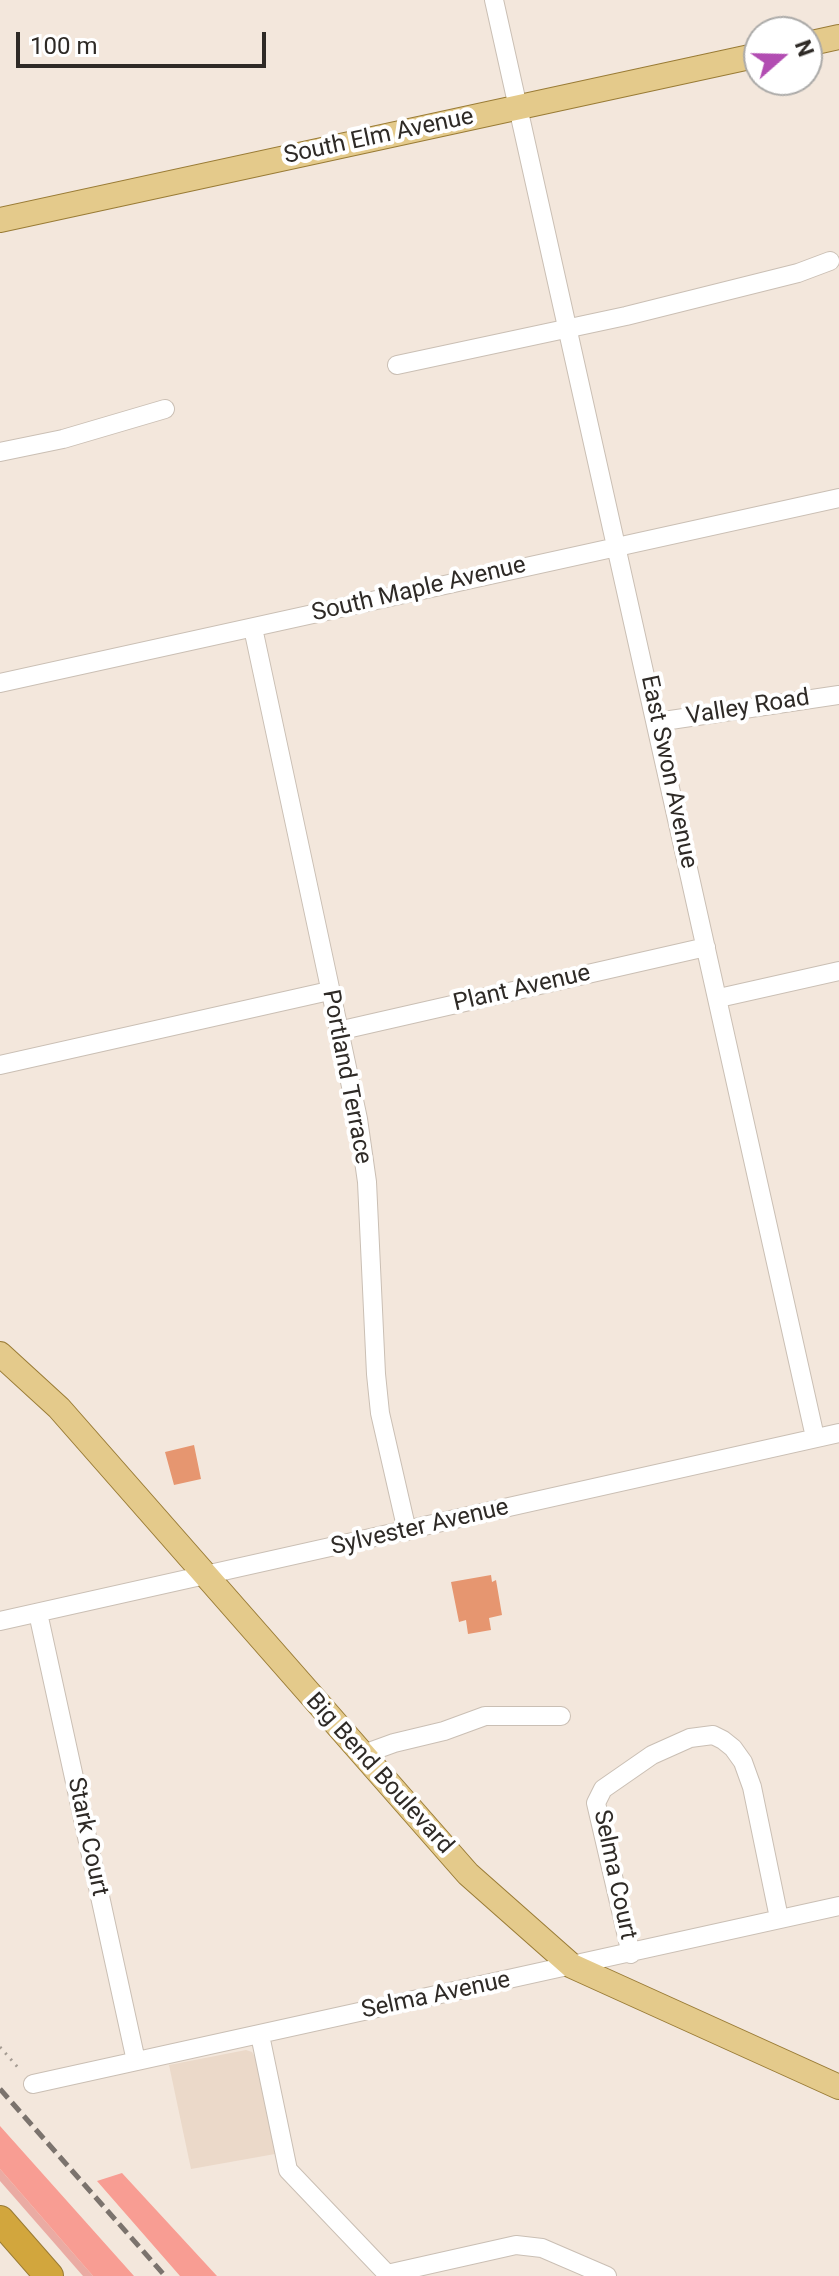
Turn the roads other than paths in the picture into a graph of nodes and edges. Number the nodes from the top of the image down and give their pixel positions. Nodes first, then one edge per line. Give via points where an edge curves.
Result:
1 (494, 0) edge
2 (743, 58) edge
3 (519, 106) junction
4 (0, 220) edge
5 (830, 261) dead end
6 (568, 326) junction
7 (397, 365) dead end
8 (165, 409) dead end
9 (0, 452) edge
10 (839, 498) edge
11 (617, 545) junction
12 (253, 628) junction
13 (0, 683) edge
14 (839, 695) edge
15 (657, 722) junction
16 (706, 947) junction
17 (839, 971) edge
18 (329, 991) junction
19 (719, 998) junction
20 (338, 1031) junction
21 (0, 1065) edge
22 (0, 1354) edge
23 (839, 1433) edge
24 (815, 1437) junction
25 (407, 1531) junction
26 (205, 1575) junction
27 (38, 1613) junction
28 (0, 1621) edge
29 (561, 1716) dead end
30 (361, 1755) junction
31 (839, 1906) edge
32 (779, 1918) junction
33 (631, 1954) junction
34 (572, 1966) junction
35 (260, 2035) junction
36 (136, 2061) junction
37 (33, 2084) road end
38 (839, 2087) edge
39 (0, 2220) edge
40 (388, 2275) edge
41 (49, 2276) edge
42 (607, 2276) edge

1 - 3 street, East Swon Avenue
2 - 3 main road, South Elm Avenue
3 - 4 main road, South Elm Avenue
3 - 6 street, East Swon Avenue
5 - 6 street via 626,316
6 - 7 street
6 - 11 street, East Swon Avenue
8 - 9 street
10 - 11 street, South Maple Avenue
11 - 12 street, South Maple Avenue
11 - 15 street, East Swon Avenue
12 - 13 street, South Maple Avenue
12 - 18 street, Portland Terrace
14 - 15 street, Valley Road
15 - 16 street, East Swon Avenue
16 - 19 street, East Swon Avenue
16 - 20 street, Plant Avenue
17 - 19 street
18 - 20 street, Portland Terrace
18 - 21 street
19 - 24 street, East Swon Avenue
20 - 25 street, Portland Terrace via 367,1182 380,1413
22 - 26 main road, Big Bend Boulevard via 59,1408
23 - 24 street, Sylvester Avenue
24 - 25 street, Sylvester Avenue
25 - 26 street, Sylvester Avenue
26 - 27 street, Sylvester Avenue
26 - 30 main road, Big Bend Boulevard
27 - 28 street, Sylvester Avenue
27 - 36 street, Stark Court
29 - 30 street via 485,1716
30 - 34 main road, Big Bend Boulevard via 468,1874
31 - 32 street, Selma Avenue
32 - 33 street, Selma Avenue
32 - 33 street, Selma Court via 743,1762 713,1735 690,1738 652,1755 603,1789 596,1803
33 - 34 street, Selma Avenue
34 - 35 street, Selma Avenue
34 - 38 main road, Big Bend Boulevard
35 - 36 street, Selma Avenue
35 - 40 street via 288,2170
36 - 37 street, Selma Avenue
39 - 41 highway
40 - 42 street via 516,2245 542,2248

